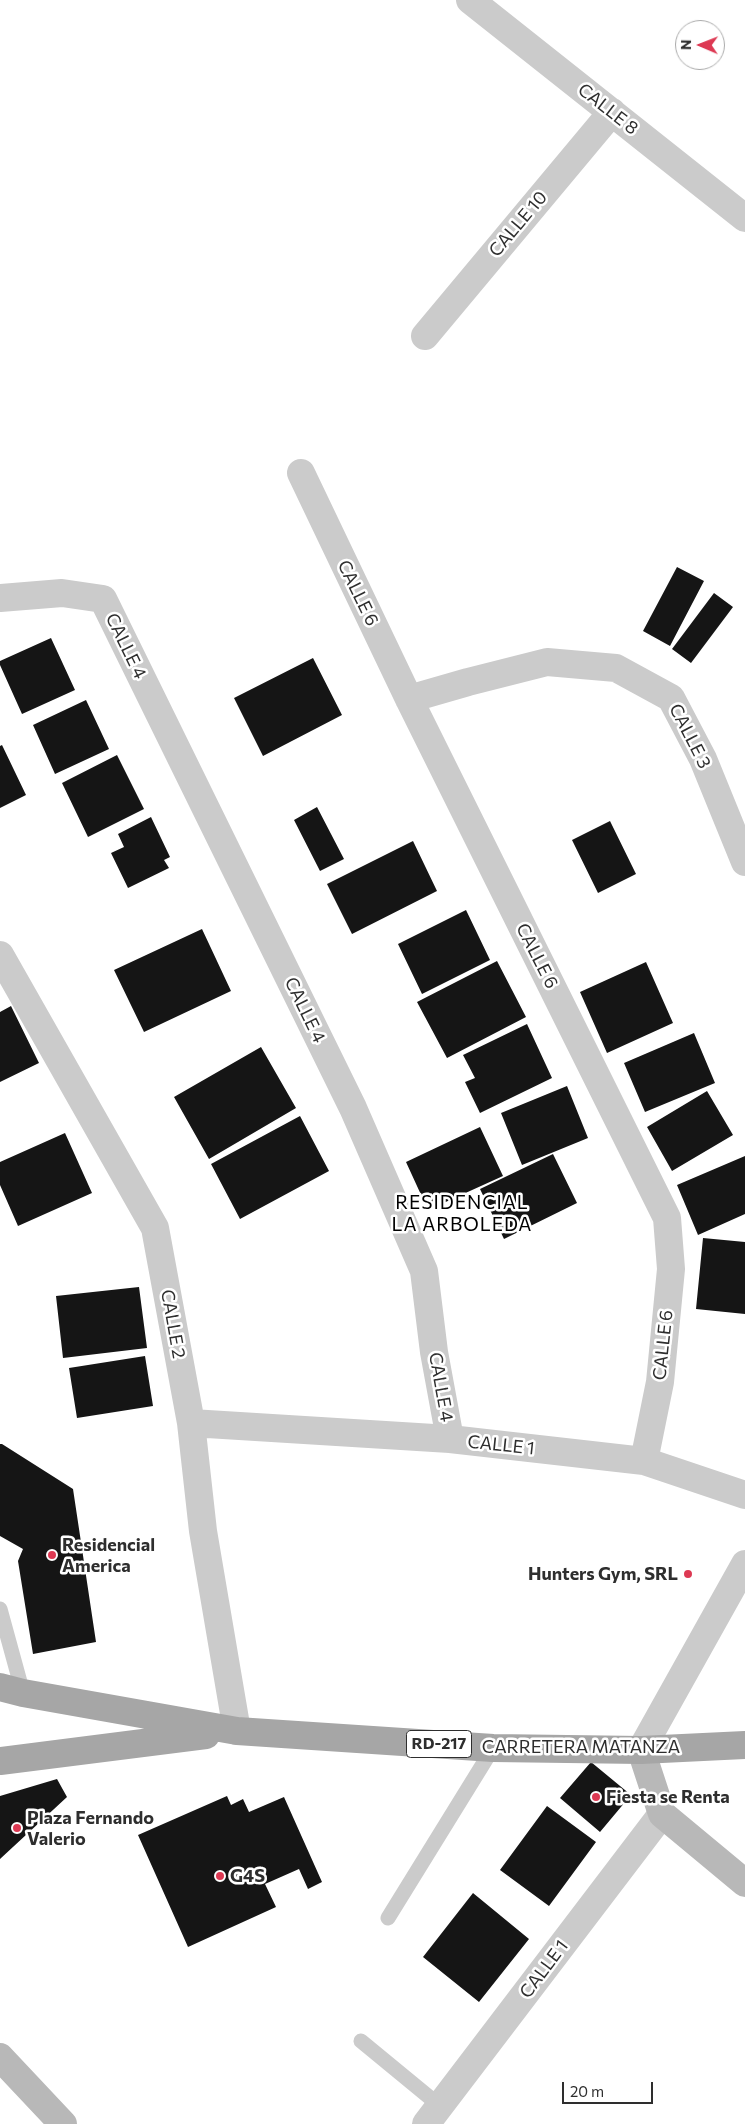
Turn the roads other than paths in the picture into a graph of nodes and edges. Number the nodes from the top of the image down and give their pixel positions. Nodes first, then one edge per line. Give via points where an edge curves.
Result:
1 (470, 0) edge
2 (612, 112) junction
3 (745, 218) edge
4 (425, 336) dead end
5 (301, 473) dead end
6 (0, 598) edge
7 (409, 700) junction
8 (745, 862) edge
9 (0, 956) edge
10 (191, 1423) junction
11 (450, 1439) junction
12 (644, 1461) junction
13 (745, 1495) edge
14 (745, 1564) edge
15 (0, 1609) edge
16 (12, 1690) edge
17 (237, 1731) junction
18 (745, 1745) edge
19 (494, 1748) junction
20 (641, 1750) junction
21 (0, 1761) edge
22 (662, 1814) junction
23 (745, 1883) edge
24 (388, 1918) dead end
25 (361, 2041) dead end
26 (0, 2057) edge
27 (433, 2115) edge
28 (63, 2124) edge

1 - 2 street, CALLE 8
2 - 3 street, CALLE 8
2 - 4 street, CALLE 10
5 - 7 street, CALLE 6
6 - 11 street, CALLE 4 via 62,592 103,599 353,1108 424,1270 434,1352
7 - 8 street, CALLE 3 via 547,662 616,668 672,698 703,759
7 - 12 street, CALLE 6 via 668,1218 671,1269 660,1382
9 - 10 street, CALLE 2 via 155,1228
10 - 11 street, CALLE 1
10 - 17 street, CALLE 2 via 203,1531
11 - 12 street, CALLE 1
12 - 13 street, CALLE 1
14 - 20 street
15 - 16 lane
16 - 17 main road, RD-217
17 - 19 main road, CARRETERA MATANZA / RD-217
17 - 21 main road, RD-217
18 - 20 main road, CARRETERA MATANZA / RD-217
19 - 20 main road, CARRETERA MATANZA / RD-217
19 - 24 lane
20 - 22 main road
22 - 23 main road
22 - 27 street, CALLE 1
25 - 27 lane
26 - 28 main road

